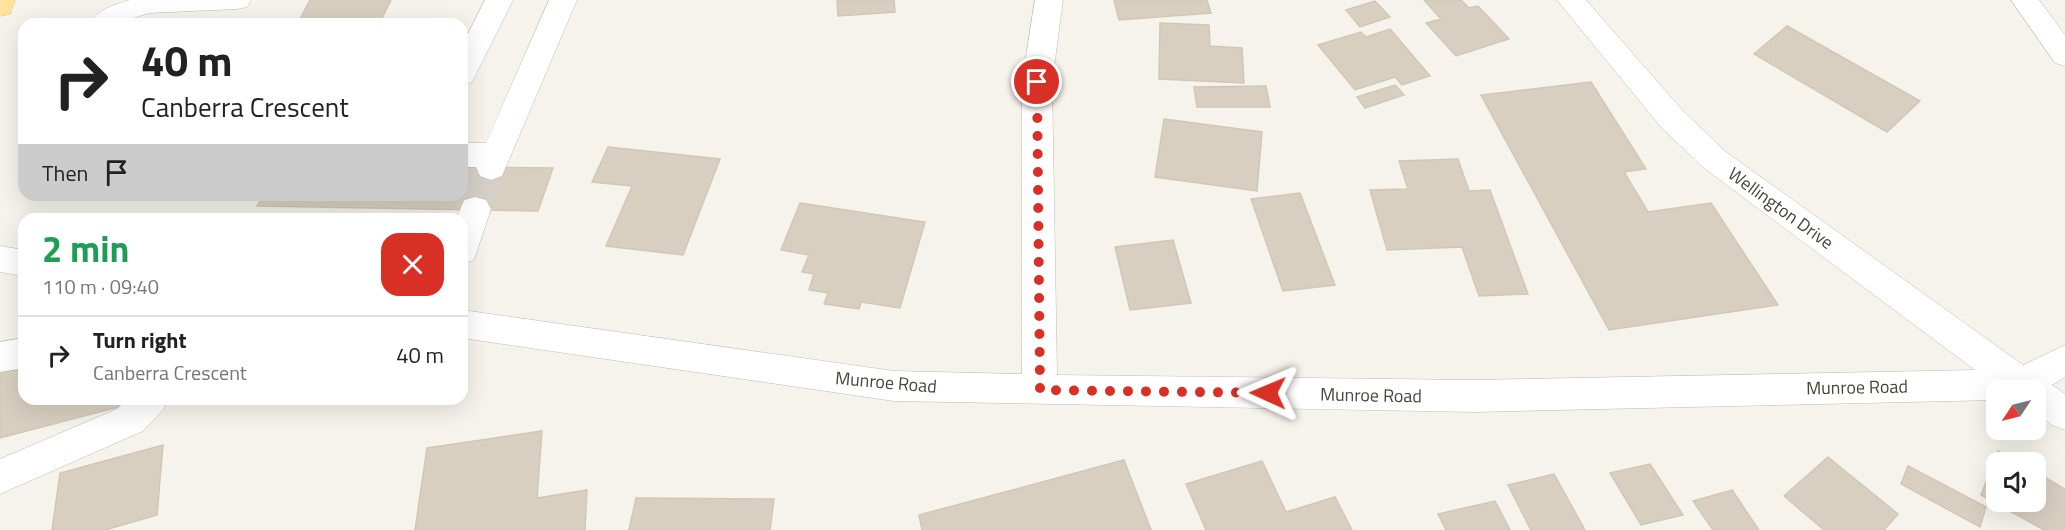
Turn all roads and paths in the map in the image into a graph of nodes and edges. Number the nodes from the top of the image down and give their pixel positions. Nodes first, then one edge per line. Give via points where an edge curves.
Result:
1 (1, 0) edge
2 (237, 0) edge
3 (499, 0) edge
4 (563, 0) edge
5 (1049, 0) edge
6 (1571, 0) edge
7 (2025, 0) edge
8 (0, 7) edge
9 (113, 18) edge
10 (2065, 56) edge
11 (468, 63) edge
12 (468, 156) edge
13 (475, 210) tunnel mouth
14 (468, 232) edge
15 (0, 259) edge
16 (18, 262) edge
17 (468, 325) edge
18 (18, 354) edge
19 (0, 357) edge
20 (2065, 360) edge
21 (2017, 380) edge
22 (2040, 380) edge
23 (1040, 390) junction
24 (1986, 390) edge
25 (2046, 401) edge
26 (144, 405) edge
27 (2065, 414) edge
28 (0, 477) edge

1 - 8 main road
2 - 9 street via 149,4
3 - 11 street
4 - 12 street via 494,161
5 - 23 street via 1037,82
6 - 21 street, Wellington Drive via 1665,112 1715,160
7 - 10 street
13 - 14 street
15 - 16 street
17 - 23 street, Munroe Road via 894,386
18 - 19 street
20 - 22 street
23 - 24 street, Munroe Road via 1474,396
25 - 27 street
26 - 28 street via 129,420

